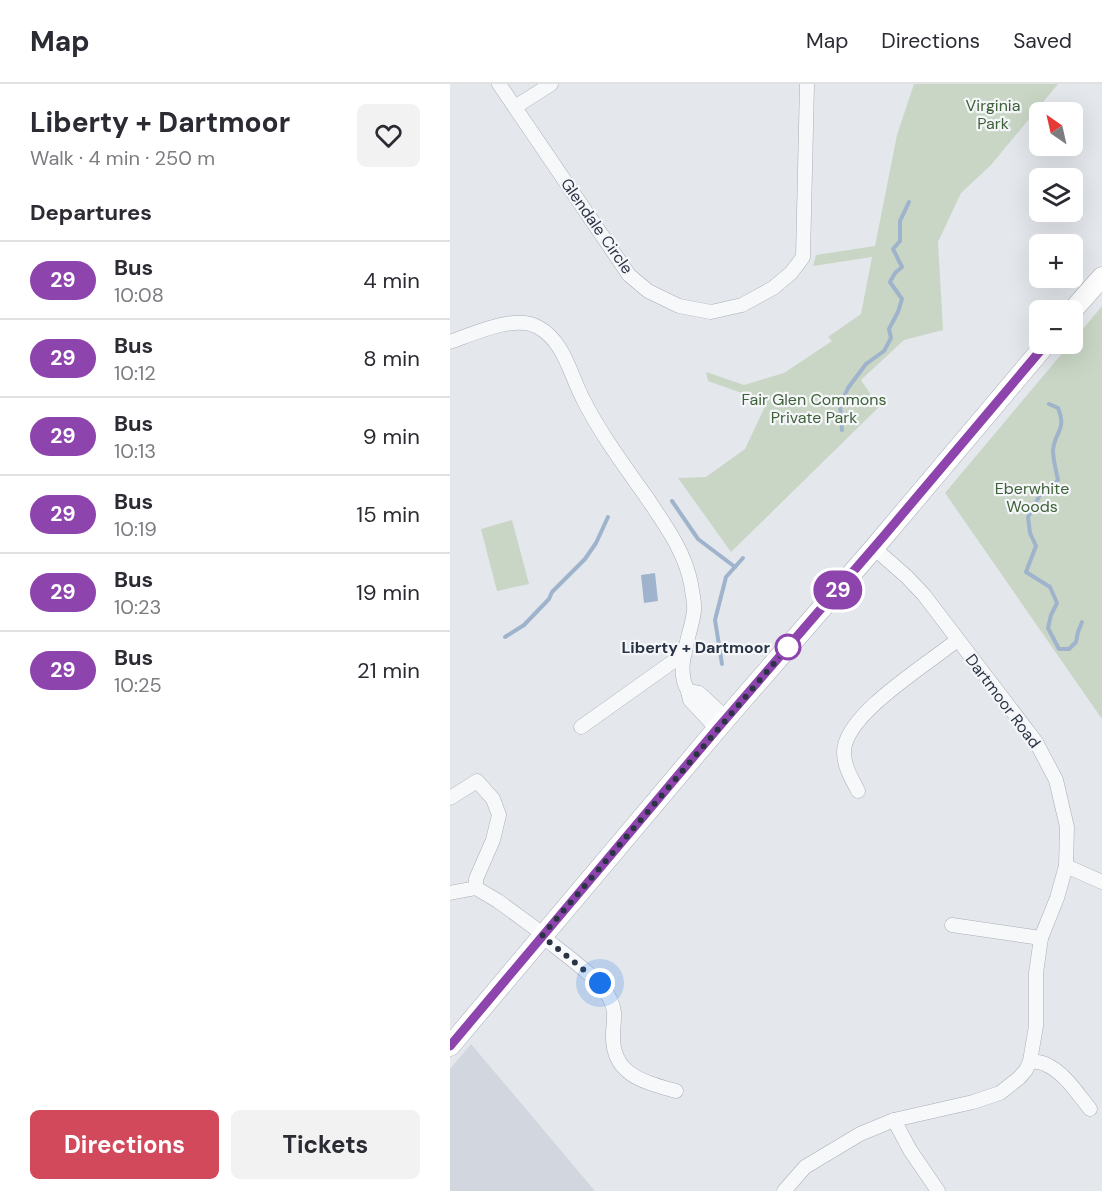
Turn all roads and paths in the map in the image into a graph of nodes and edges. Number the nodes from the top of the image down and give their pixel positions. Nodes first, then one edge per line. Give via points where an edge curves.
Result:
1 (499, 84) edge
2 (551, 84) edge
3 (807, 84) edge
4 (515, 107) junction
5 (1102, 277) edge
6 (1082, 300) edge
7 (450, 342) edge
8 (1038, 354) edge
9 (874, 548) junction
10 (957, 640) junction
11 (685, 653) junction
12 (722, 724) junction
13 (581, 727) dead end
14 (858, 791) dead end
15 (450, 798) edge
16 (1066, 866) junction
17 (1102, 882) edge
18 (476, 888) junction
19 (450, 893) edge
20 (952, 925) dead end
21 (542, 935) junction
22 (1041, 938) junction
23 (450, 1046) edge
24 (1030, 1060) junction
25 (676, 1091) dead end
26 (1090, 1109) dead end
27 (894, 1120) junction
28 (784, 1191) edge
29 (938, 1191) edge

1 - 4 street, Glendale Circle
2 - 4 street
3 - 4 street, Glendale Circle via 803,257 773,288 742,305 711,312 680,306 648,291 629,275
5 - 6 main road
7 - 11 street via 497,326 521,323 537,327 563,352 583,399 609,444 664,523 681,556 691,582 694,609
8 - 9 main road
9 - 10 street, Dartmoor Road via 924,595
9 - 12 main road
10 - 14 street via 888,691 848,736 844,751 847,769
10 - 16 street, Dartmoor Road via 1036,742 1056,780 1067,827
11 - 12 street via 682,673 688,691 699,693
11 - 13 street
12 - 21 main road
15 - 18 street via 477,781 493,799 499,815
16 - 17 street
16 - 22 street, Dartmoor Road
18 - 19 street
18 - 21 street
20 - 22 street
21 - 23 main road
21 - 25 street via 600,983 610,997 615,1013 615,1056 625,1070 641,1081
22 - 24 street, Dartmoor Road
24 - 26 street via 1058,1073
24 - 27 street, Dartmoor Road via 1019,1078 999,1093
27 - 28 street, Dartmoor Road via 860,1134 805,1167
27 - 29 street

